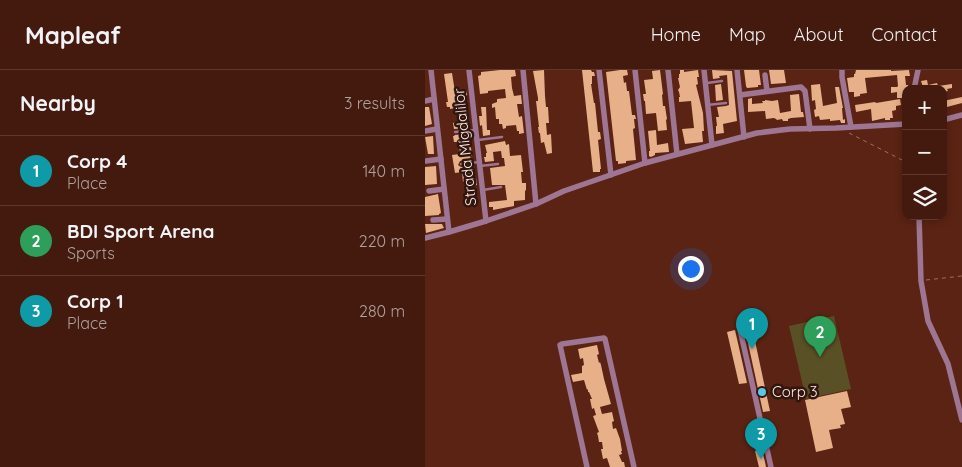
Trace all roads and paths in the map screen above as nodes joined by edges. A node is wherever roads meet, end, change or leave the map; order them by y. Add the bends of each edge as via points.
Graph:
1 (428, 70) edge
2 (469, 70) edge
3 (474, 70) edge
4 (523, 70) edge
5 (599, 70) edge
6 (635, 70) edge
7 (668, 70) edge
8 (704, 70) edge
9 (737, 70) edge
10 (842, 70) edge
11 (918, 70) edge
12 (765, 75) dead end
13 (722, 81) dead end
14 (705, 84) junction
15 (915, 85) edge
16 (767, 92) junction
17 (740, 95) junction
18 (425, 100) edge
19 (434, 100) junction
20 (726, 103) dead end
21 (707, 105) junction
22 (962, 115) edge
23 (947, 119) edge
24 (902, 124) edge
25 (851, 127) junction
26 (836, 128) junction
27 (437, 129) junction
28 (810, 129) junction
29 (476, 130) junction
30 (425, 131) edge
31 (455, 132) dead end
32 (502, 137) dead end
33 (744, 137) junction
34 (477, 140) junction
35 (712, 145) junction
36 (677, 154) junction
37 (441, 159) junction
38 (902, 160) edge
39 (426, 161) edge
40 (645, 163) junction
41 (461, 164) dead end
42 (480, 164) junction
43 (497, 164) dead end
44 (611, 175) junction
45 (501, 187) dead end
46 (444, 189) junction
47 (483, 190) junction
48 (429, 191) dead end
49 (536, 204) junction
50 (447, 218) junction
51 (433, 220) dead end
52 (919, 220) edge
53 (487, 221) junction
54 (449, 232) junction
55 (425, 238) edge
56 (962, 276) edge
57 (921, 281) junction
58 (739, 325) dead end
59 (962, 420) edge
60 (587, 467) edge
61 (634, 467) edge
62 (771, 467) edge

1 - 19 street
2 - 3 lane
2 - 29 street, Strada Migdalilor
4 - 49 street
5 - 44 street
6 - 40 street
7 - 36 street
8 - 14 street
9 - 17 street
10 - 25 street
11 - 15 street
12 - 16 street
13 - 14 lane
14 - 21 street
16 - 17 street
16 - 28 street via 805,89
17 - 33 street
18 - 19 street
19 - 27 street
20 - 21 lane
21 - 35 street
22 - 23 street
24 - 25 street
25 - 26 street
26 - 28 street
26 - 38 path
27 - 30 street
27 - 37 street
28 - 33 street via 771,131
29 - 31 lane
29 - 34 street, Strada Migdalilor
32 - 34 lane
33 - 35 street
34 - 42 street, Strada Migdalilor
35 - 36 street
36 - 40 street
37 - 39 street
37 - 46 street
40 - 44 street
41 - 42 lane
42 - 43 lane
42 - 47 street, Strada Migdalilor
44 - 49 street
45 - 47 lane
46 - 48 street
46 - 50 street
47 - 53 street, Strada Migdalilor
49 - 53 street
50 - 51 street
50 - 54 street
52 - 57 street
53 - 54 street
54 - 55 street
56 - 57 path
57 - 59 street via 928,321 951,374
58 - 62 street
60 - 61 street via 560,345 604,338

